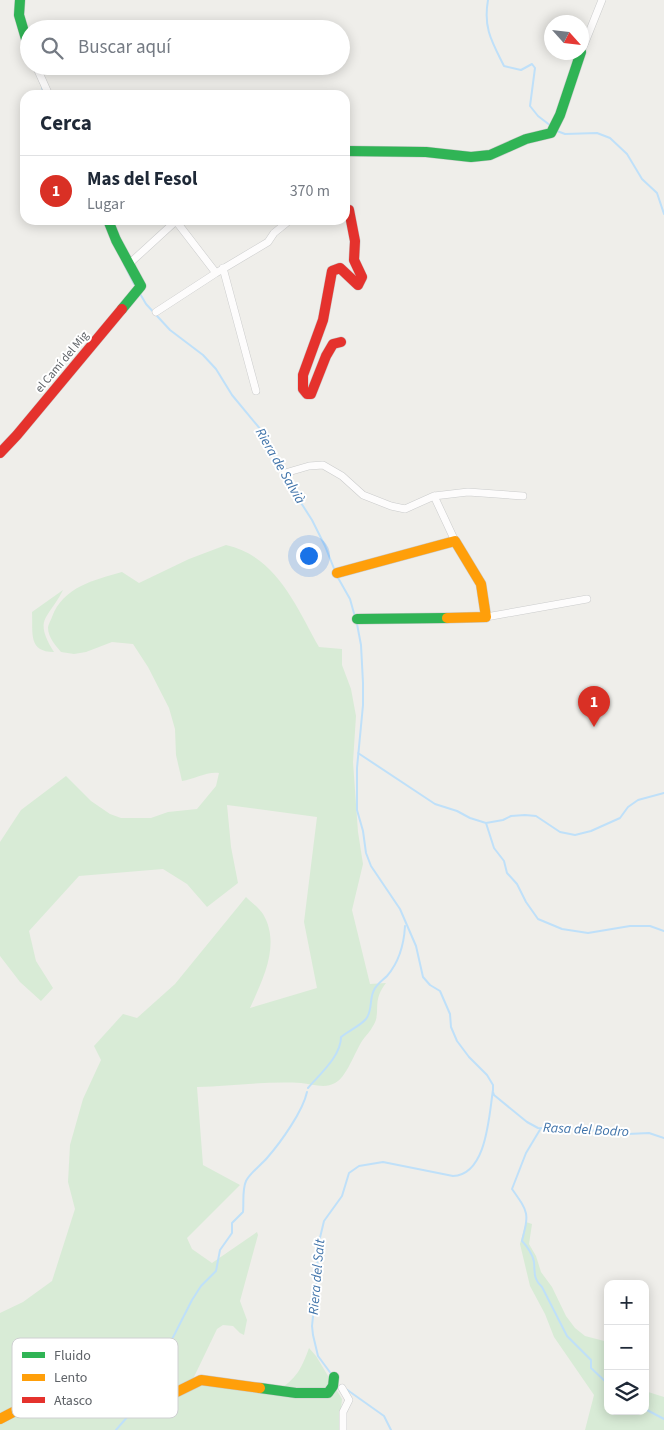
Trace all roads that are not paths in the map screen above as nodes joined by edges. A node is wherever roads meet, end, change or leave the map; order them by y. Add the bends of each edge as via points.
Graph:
1 (20, 0) edge
2 (602, 0) edge
3 (20, 20) edge
4 (589, 32) edge
5 (578, 60) edge
6 (40, 75) edge
7 (47, 90) edge
8 (350, 152) edge
9 (350, 215) edge
10 (110, 225) edge
11 (172, 225) edge
12 (181, 225) edge
13 (283, 225) edge
14 (130, 263) junction
15 (224, 268) junction
16 (216, 273) junction
17 (156, 312) dead end
18 (340, 342) dead end
19 (256, 391) dead end
20 (0, 453) edge
21 (285, 473) dead end
22 (434, 496) junction
23 (523, 496) dead end
24 (455, 540) junction
25 (337, 573) dead end
26 (587, 600) dead end
27 (486, 618) junction
28 (357, 619) dead end
29 (334, 1377) dead end
30 (342, 1388) dead end
31 (178, 1391) edge
32 (12, 1413) edge
33 (0, 1419) edge
34 (342, 1430) edge

1 - 3 street
2 - 4 street
5 - 8 street via 560,118 551,132 490,155 471,157 426,152
6 - 7 street
9 - 18 street via 355,241 354,260 362,277 358,284 340,268 332,271 323,320 303,375 303,389 307,394 311,394 333,344
10 - 14 street
11 - 14 street
12 - 16 street
13 - 15 street via 268,242
14 - 20 street, el Camí del Mig via 141,286
15 - 16 street
15 - 19 street
16 - 17 street
21 - 22 street via 323,465 342,476 363,495 405,509
22 - 23 street via 468,492
22 - 24 street
24 - 25 street
24 - 27 street via 481,584
26 - 27 street
27 - 28 street
29 - 31 street via 328,1393 296,1393 201,1380
30 - 34 street via 349,1400 343,1412
32 - 33 street

